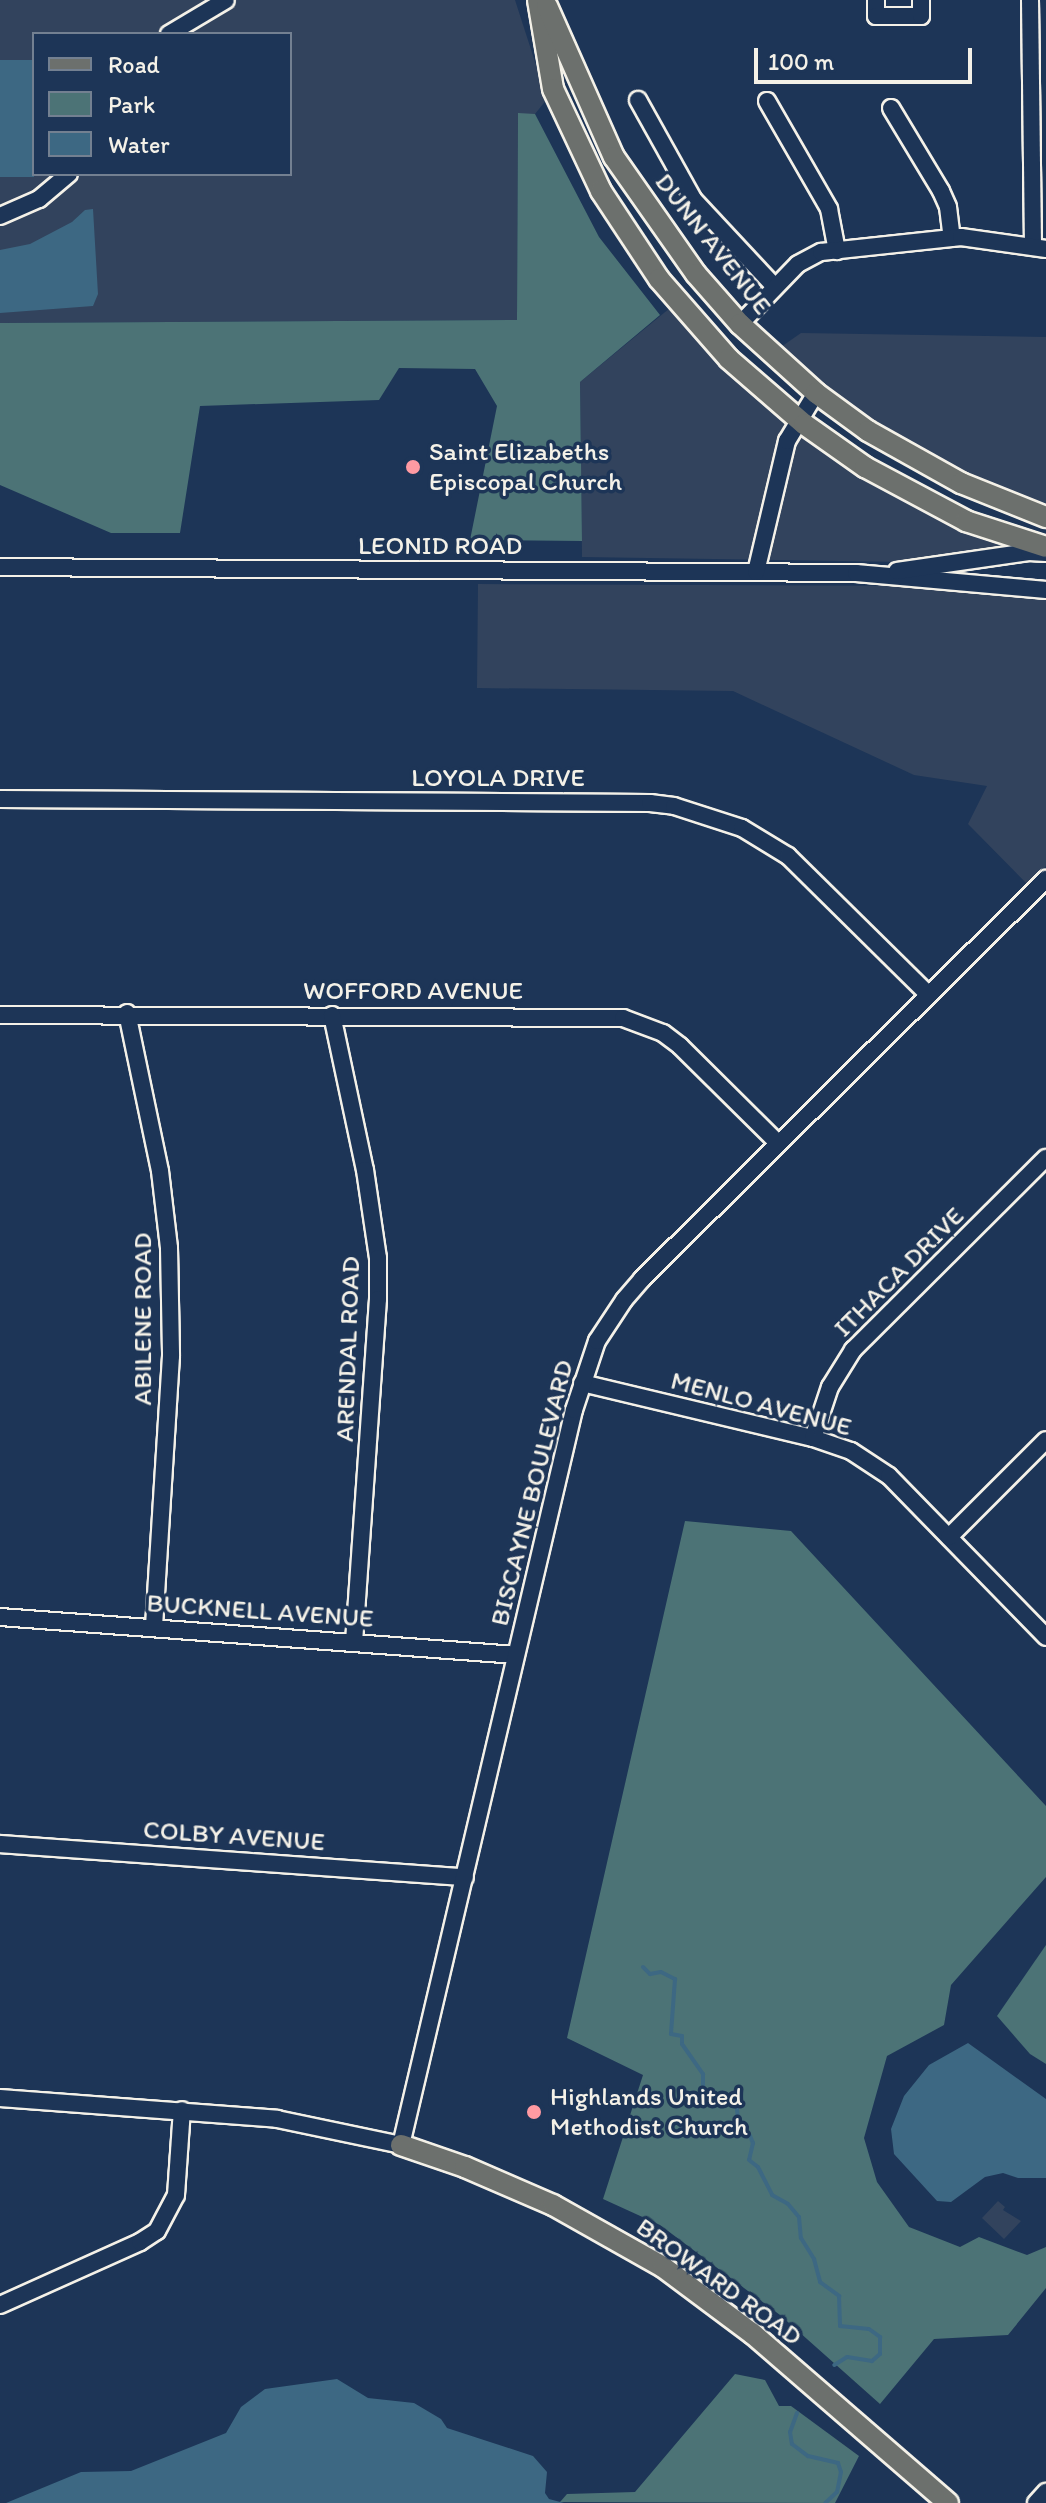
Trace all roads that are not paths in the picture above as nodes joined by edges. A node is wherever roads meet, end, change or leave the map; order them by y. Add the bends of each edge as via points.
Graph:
1 (226, 0) edge
2 (541, 0) edge
3 (876, 0) edge
4 (921, 0) edge
5 (1030, 0) edge
6 (172, 32) edge
7 (638, 100) dead end
8 (767, 101) dead end
9 (891, 108) dead end
10 (67, 176) edge
11 (0, 216) edge
12 (952, 238) junction
13 (671, 240) junction
14 (1040, 248) edge
15 (837, 251) junction
16 (645, 259) junction
17 (775, 287) junction
18 (740, 324) junction
19 (816, 393) junction
20 (799, 420) junction
21 (1046, 517) edge
22 (1046, 547) edge
23 (1046, 553) edge
24 (0, 567) edge
25 (756, 572) junction
26 (879, 574) junction
27 (1046, 590) edge
28 (0, 799) edge
29 (1046, 879) edge
30 (928, 994) junction
31 (127, 1013) junction
32 (0, 1015) edge
33 (332, 1015) junction
34 (778, 1143) junction
35 (1046, 1158) edge
36 (582, 1383) junction
37 (813, 1438) junction
38 (1046, 1440) edge
39 (949, 1537) junction
40 (0, 1617) edge
41 (154, 1627) junction
42 (1046, 1637) edge
43 (354, 1642) junction
44 (516, 1655) junction
45 (0, 1844) edge
46 (465, 1877) junction
47 (0, 2098) edge
48 (182, 2110) junction
49 (401, 2145) junction
50 (0, 2305) edge
51 (1046, 2492) edge
52 (948, 2503) edge
53 (1036, 2503) edge

1 - 6 street
2 - 13 main road, DUNN AVENUE via 614,157
2 - 16 main road, DUNN AVENUE via 553,89 601,191
3 - 4 street via 876,16 921,16
5 - 14 street
7 - 17 street via 693,199
8 - 15 street via 829,209
9 - 12 street via 941,191
10 - 11 street via 39,199
12 - 14 street
12 - 15 street
13 - 16 main road
13 - 18 main road, DUNN AVENUE
15 - 17 street via 806,258
16 - 20 main road, DUNN AVENUE via 729,359
17 - 18 street
18 - 19 main road, DUNN AVENUE
19 - 20 street
19 - 21 main road, DUNN AVENUE via 911,457
20 - 22 main road, DUNN AVENUE via 865,467 932,505
20 - 25 street via 787,441
23 - 26 street, LEONID ROAD
24 - 25 street, LEONID ROAD
25 - 26 street, LEONID ROAD
26 - 27 street, LEONID ROAD
28 - 30 street, LOYOLA DRIVE via 650,803 685,809 742,828 788,856
29 - 30 street, BISCAYNE BOULEVARD
30 - 34 street, BISCAYNE BOULEVARD
31 - 32 street, WOFFORD AVENUE
31 - 33 street, WOFFORD AVENUE
31 - 41 street, ABILENE ROAD via 160,1171 171,1275
33 - 34 street, WOFFORD AVENUE via 604,1016 633,1021 680,1046
33 - 43 street, ARENDAL ROAD via 378,1258
34 - 36 street, BISCAYNE BOULEVARD via 624,1300 597,1341
35 - 37 street, ITHACA DRIVE via 853,1350 830,1387
36 - 37 street, MENLO AVENUE
36 - 44 street, BISCAYNE BOULEVARD
37 - 39 street, MENLO AVENUE via 869,1461
38 - 39 street
39 - 42 street, MENLO AVENUE
40 - 41 street, BUCKNELL AVENUE
41 - 43 street, BUCKNELL AVENUE
43 - 44 street, BUCKNELL AVENUE
44 - 46 street, BISCAYNE BOULEVARD
45 - 46 street, COLBY AVENUE
46 - 49 street, BISCAYNE BOULEVARD
47 - 48 street, BROWARD ROAD
48 - 49 street, BROWARD ROAD via 277,2119
48 - 50 street via 176,2195 157,2231
49 - 52 main road, BROWARD ROAD via 520,2189 663,2267 753,2334
51 - 53 street

